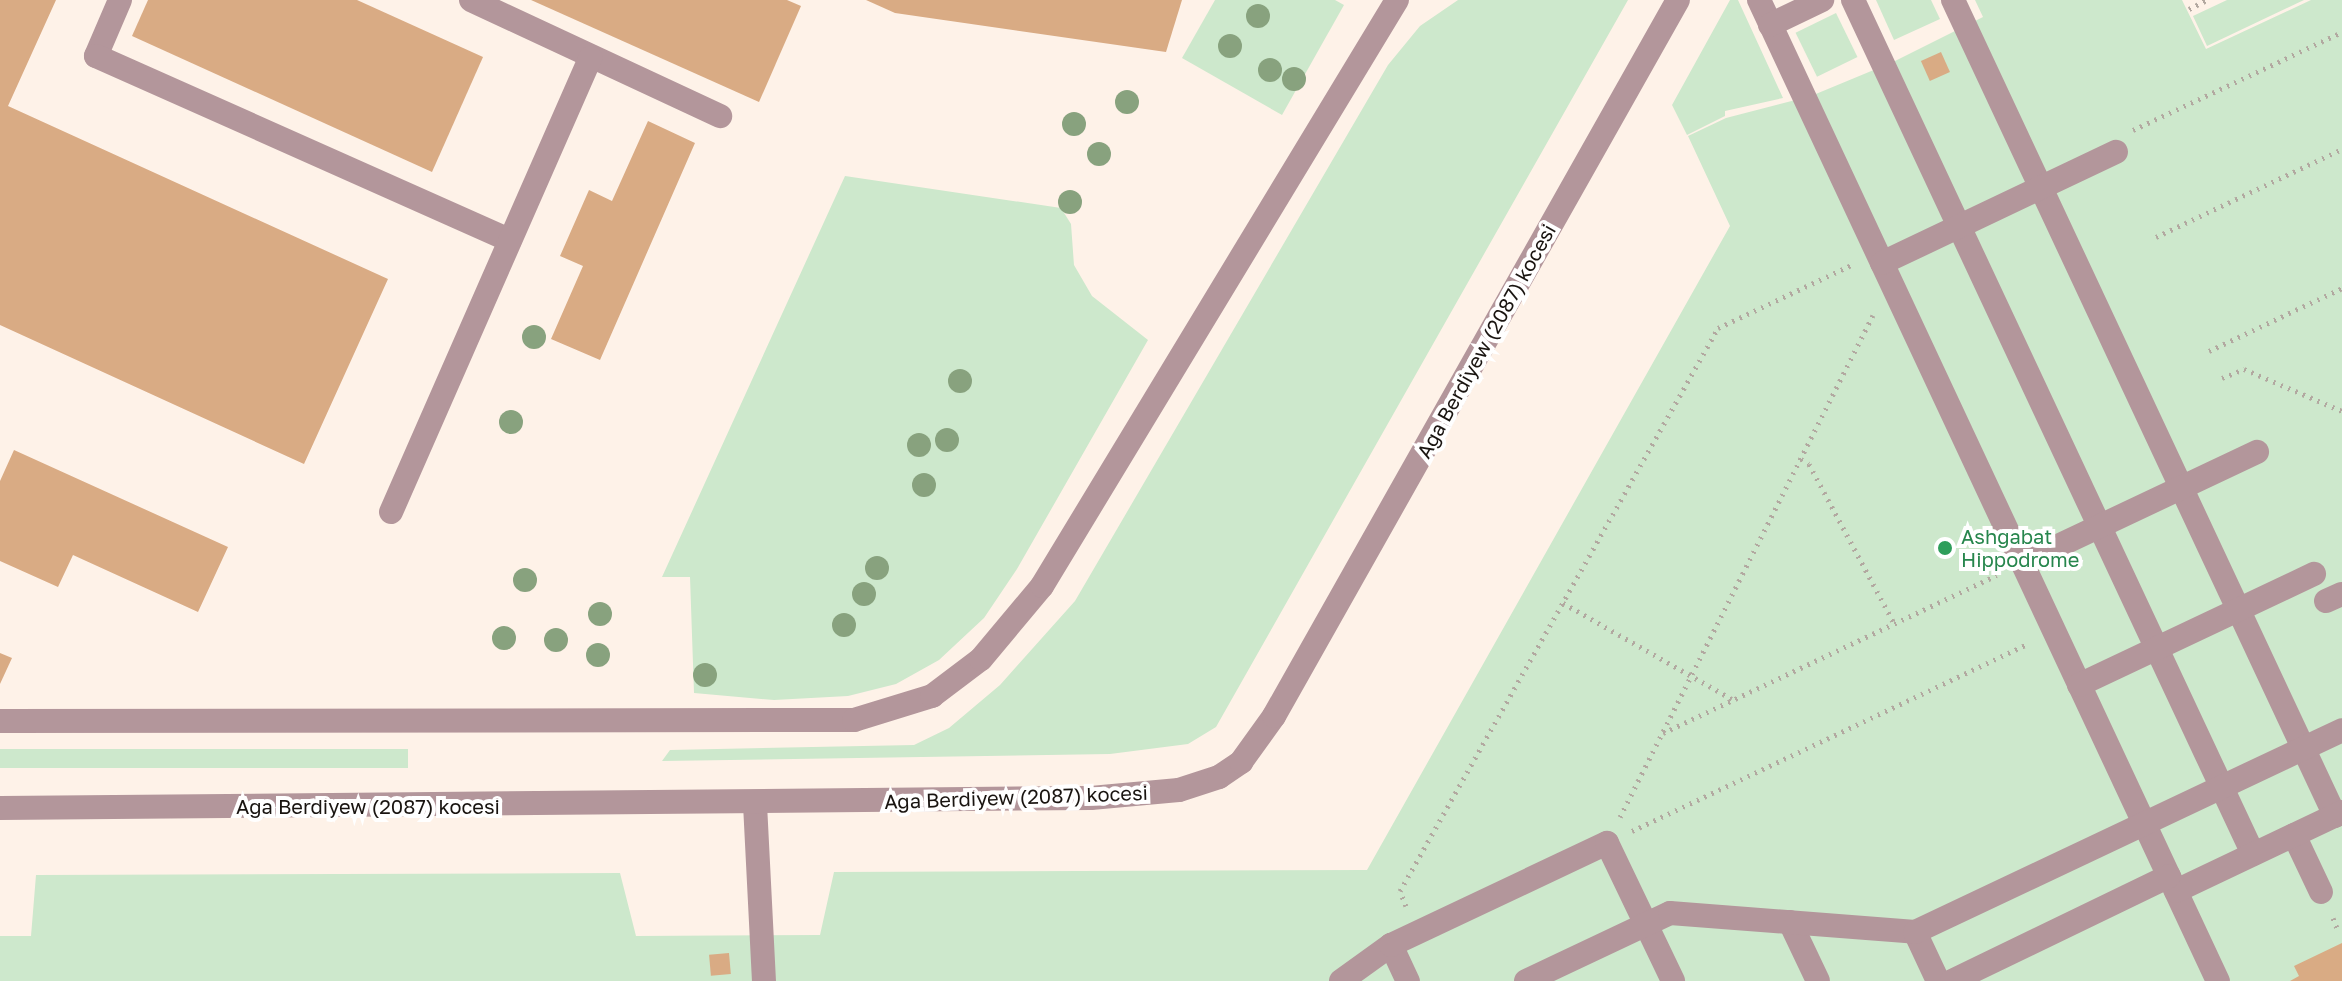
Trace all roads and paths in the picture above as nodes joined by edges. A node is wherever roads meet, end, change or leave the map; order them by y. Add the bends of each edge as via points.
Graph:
1 (120, 0) edge
2 (471, 0) edge
3 (1678, 0) edge
4 (1759, 0) edge
5 (1822, 0) edge
6 (1853, 0) edge
7 (1953, 0) edge
8 (2207, 0) edge
9 (1389, 2) edge
10 (2189, 9) dead end
11 (1770, 25) junction
12 (2342, 32) edge
13 (590, 58) junction
14 (720, 116) dead end
15 (2122, 143) joint
16 (2342, 149) edge
17 (2041, 188) junction
18 (1959, 227) junction
19 (2156, 237) dead end
20 (510, 240) junction
21 (1879, 258) junction
22 (2342, 288) edge
23 (1897, 294) junction
24 (2209, 351) dead end
25 (2222, 378) dead end
26 (2342, 411) edge
27 (2257, 452) dead end
28 (1801, 459) junction
29 (2181, 488) junction
30 (391, 512) dead end
31 (2099, 526) junction
32 (2022, 563) junction
33 (2314, 574) dead end
34 (1563, 603) junction
35 (2238, 610) junction
36 (1894, 623) junction
37 (2054, 632) junction
38 (2156, 648) junction
39 (1691, 676) junction
40 (2079, 685) junction
41 (1733, 700) junction
42 (0, 721) edge
43 (2342, 730) edge
44 (1662, 734) junction
45 (2303, 748) junction
46 (2221, 787) junction
47 (755, 804) junction
48 (0, 808) edge
49 (2338, 814) edge
50 (2144, 823) junction
51 (2294, 835) junction
52 (1607, 843) junction
53 (2253, 854) junction
54 (2172, 884) junction
55 (2321, 892) dead end
56 (1790, 922) junction
57 (1646, 924) junction
58 (1915, 932) junction
59 (1417, 933) junction
60 (1391, 945) junction
61 (764, 981) edge
62 (1341, 981) edge
63 (1408, 981) edge
64 (1526, 981) edge
65 (1673, 981) edge
66 (1818, 981) edge
67 (1938, 981) edge
68 (1952, 981) edge
69 (2218, 981) edge

1 - 20 street via 96,56
2 - 13 street
3 - 47 street, Aga Berdiyew (2087) kocesi via 1274,716 1241,762 1202,785 1128,797
4 - 11 street
5 - 11 street
6 - 18 street
7 - 17 street
8 - 10 path
9 - 42 street via 1042,586 981,659 932,696 854,720
11 - 21 street
12 - 15 path
13 - 14 street
13 - 20 street
15 - 17 street
16 - 19 path
17 - 18 street
17 - 29 street
18 - 21 street
18 - 31 street
20 - 30 street
21 - 23 street
21 - 34 path via 1718,328
22 - 24 path
23 - 28 path via 1879,303
23 - 32 street
25 - 26 path via 2244,369
27 - 29 street
28 - 36 path via 1809,464
28 - 39 path
29 - 31 street
29 - 35 street
31 - 32 street
31 - 38 street
32 - 36 path
32 - 37 street
33 - 35 street
34 - 39 path
34 - 59 path via 1400,891
35 - 38 street
35 - 45 street
36 - 41 path
37 - 40 street
37 - 52 path
38 - 40 street
38 - 46 street
39 - 41 path
39 - 44 path
40 - 50 street
41 - 44 path
43 - 45 street
44 - 52 path
45 - 46 street
45 - 49 street
46 - 50 street
46 - 53 street
47 - 48 street, Aga Berdiyew (2087) kocesi
47 - 61 street
49 - 51 street
50 - 54 street
50 - 58 street
51 - 53 street
51 - 55 street
52 - 57 street
52 - 59 street
53 - 54 street
54 - 68 street
54 - 69 street
56 - 57 street via 1670,913
56 - 58 street
56 - 66 street
57 - 64 street
57 - 65 street
58 - 67 street
59 - 60 street
60 - 62 street
60 - 63 street

